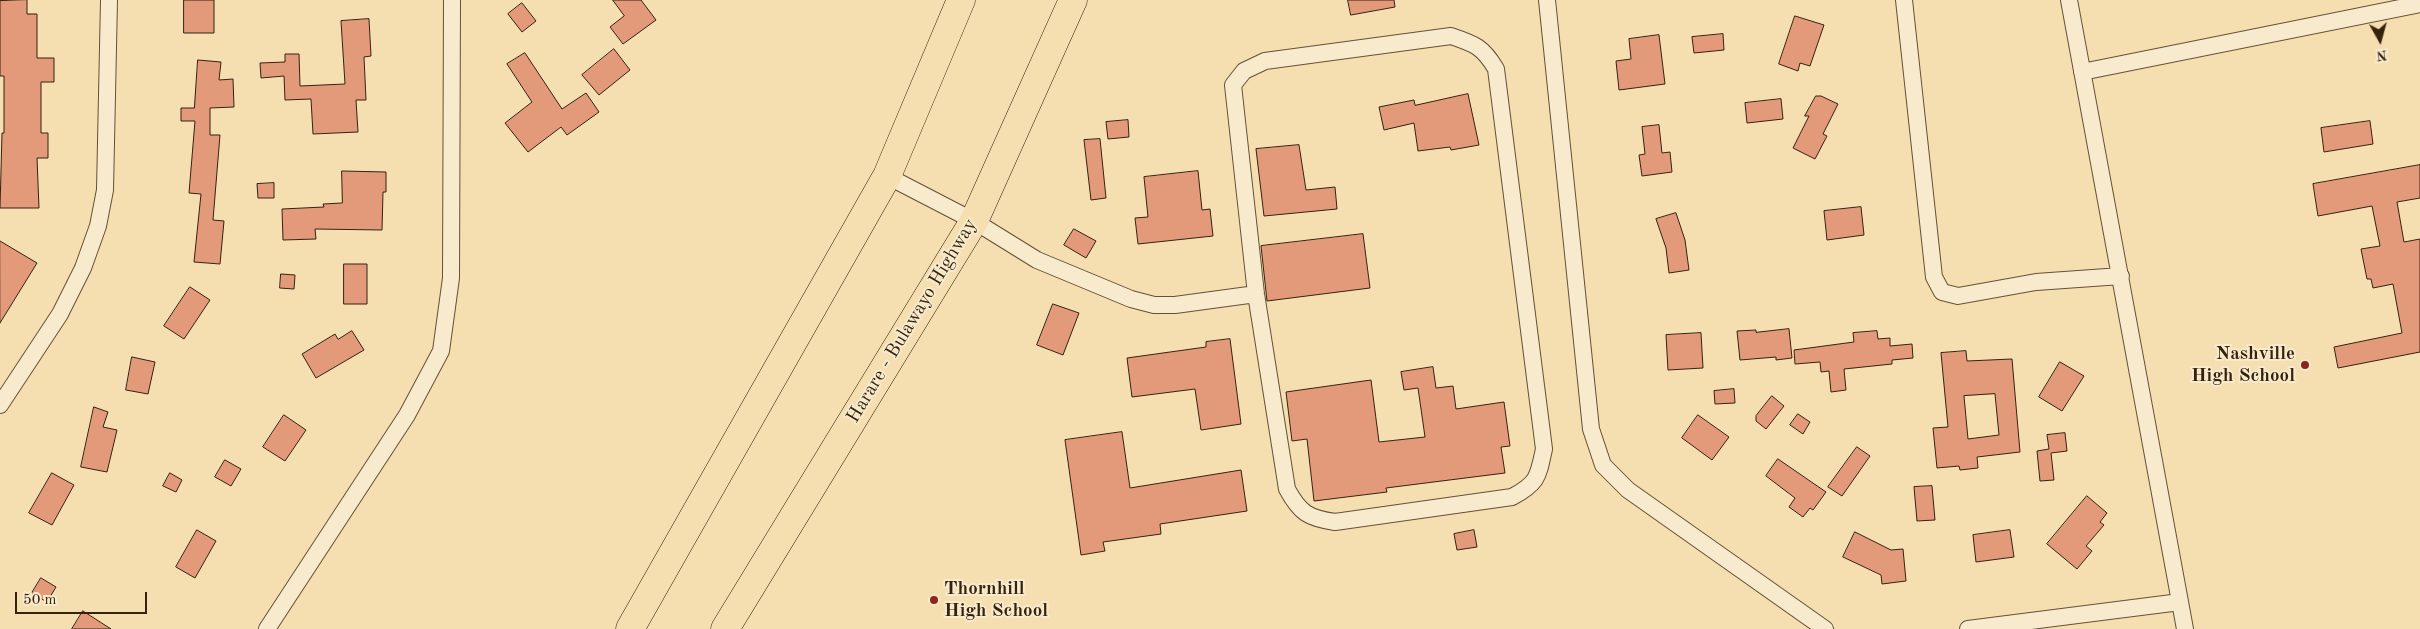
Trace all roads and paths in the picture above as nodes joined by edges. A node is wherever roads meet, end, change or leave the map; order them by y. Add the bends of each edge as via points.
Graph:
1 (109, 0) edge
2 (452, 0) edge
3 (961, 0) edge
4 (1074, 0) edge
5 (1547, 0) edge
6 (1904, 0) edge
7 (2069, 0) edge
8 (2420, 4) edge
9 (2082, 72) junction
10 (887, 176) junction
11 (974, 221) junction
12 (2121, 276) junction
13 (1256, 294) junction
14 (0, 405) edge
15 (2180, 602) junction
16 (267, 629) edge
17 (630, 629) edge
18 (725, 629) edge
19 (1825, 629) edge
20 (1968, 629) edge
21 (2185, 629) edge

1 - 14 street via 105,190 98,226 83,268 60,314
2 - 16 street via 451,278 441,351 407,415
3 - 10 highway
4 - 11 highway, Harare - Bulawayo Highway
5 - 19 street via 1590,429 1602,465 1628,490
6 - 12 street via 1934,277 1942,292 1958,296 2036,282
7 - 9 street
8 - 9 street
9 - 12 street
10 - 11 street
10 - 17 highway
11 - 13 street via 1037,260 1154,305
11 - 18 highway, Harare - Bulawayo Highway
12 - 15 street
13 - 13 street via 1287,489 1297,507 1314,519 1335,522 1512,497 1531,487 1539,472 1544,449 1496,69 1486,52 1473,43 1451,36 1265,61 1244,71 1233,85
15 - 20 street
15 - 21 street

